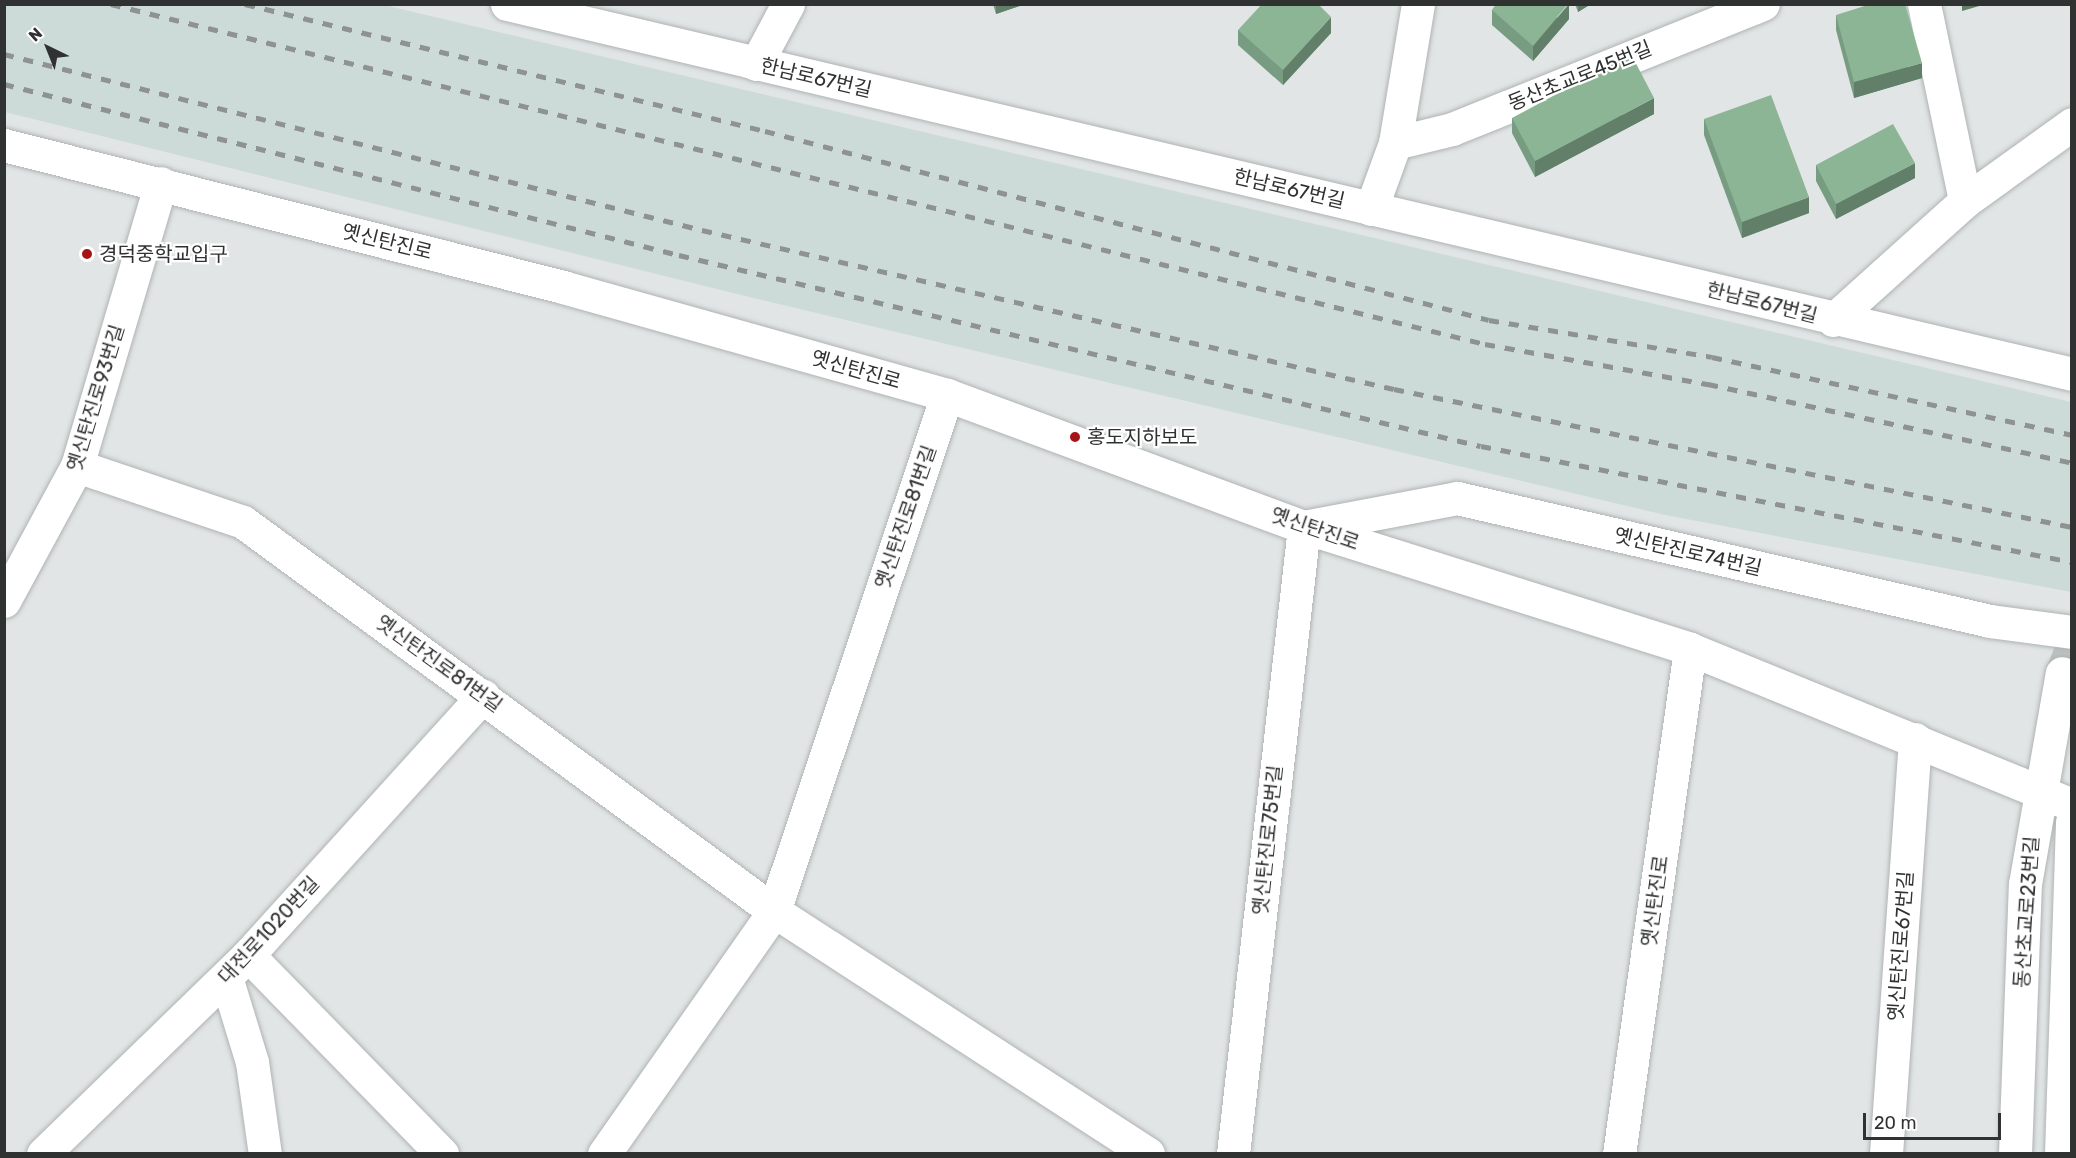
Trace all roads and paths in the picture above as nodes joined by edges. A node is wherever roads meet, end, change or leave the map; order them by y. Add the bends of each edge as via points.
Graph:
1 (507, 4) edge
2 (788, 4) edge
3 (1418, 4) edge
4 (1763, 4) edge
5 (1924, 4) edge
6 (756, 64) junction
7 (2072, 124) edge
8 (1395, 143) junction
9 (4, 145) edge
10 (161, 183) junction
11 (1965, 201) junction
12 (1371, 209) junction
13 (1833, 320) junction
14 (2072, 374) edge
15 (947, 395) junction
16 (77, 466) junction
17 (1304, 527) junction
18 (4, 601) edge
19 (2072, 632) edge
20 (1690, 649) junction
21 (2062, 673) tunnel mouth
22 (483, 696) junction
23 (1915, 739) junction
24 (2039, 792) junction
25 (2072, 806) edge
26 (2072, 822) edge
27 (774, 911) junction
28 (237, 966) junction
29 (43, 1154) edge
30 (265, 1154) edge
31 (442, 1154) edge
32 (604, 1154) edge
33 (1148, 1154) edge
34 (1233, 1154) edge
35 (1619, 1154) edge
36 (1886, 1154) edge
37 (2015, 1154) edge
38 (2061, 1154) edge

1 - 6 street, 한남로67번길
2 - 6 street
3 - 8 street
4 - 8 street, 동산초교로45번길 via 1452,129
5 - 11 street
6 - 12 street, 한남로67번길
7 - 11 street
8 - 12 street
9 - 10 street, 옛신탄진로
10 - 15 street, 옛신탄진로 via 563,287
10 - 16 street, 옛신탄진로93번길
11 - 13 street
12 - 13 street, 한남로67번길
13 - 14 street, 한남로67번길
15 - 17 street, 옛신탄진로
15 - 27 street, 옛신탄진로81번길
16 - 18 street, 옛신탄진로93번길
16 - 22 street, 옛신탄진로81번길 via 243,522
17 - 19 street, 옛신탄진로74번길 via 1457,498 1990,621
17 - 20 street, 옛신탄진로
17 - 34 street, 옛신탄진로75번길
20 - 23 street, 옛신탄진로
20 - 35 street, 옛신탄진로
21 - 24 street, 동산초교로23번길
22 - 27 street, 옛신탄진로81번길
22 - 28 street, 대전로1020번길
23 - 24 street, 옛신탄진로
23 - 36 street, 옛신탄진로67번길
24 - 25 street, 옛신탄진로
24 - 37 street, 동산초교로23번길 via 2025,884
26 - 38 street, 동산초교로23번길
27 - 32 street, 옛신탄진로81번길
27 - 33 street
28 - 29 street, 대전로1020번길
28 - 30 street
28 - 31 street

